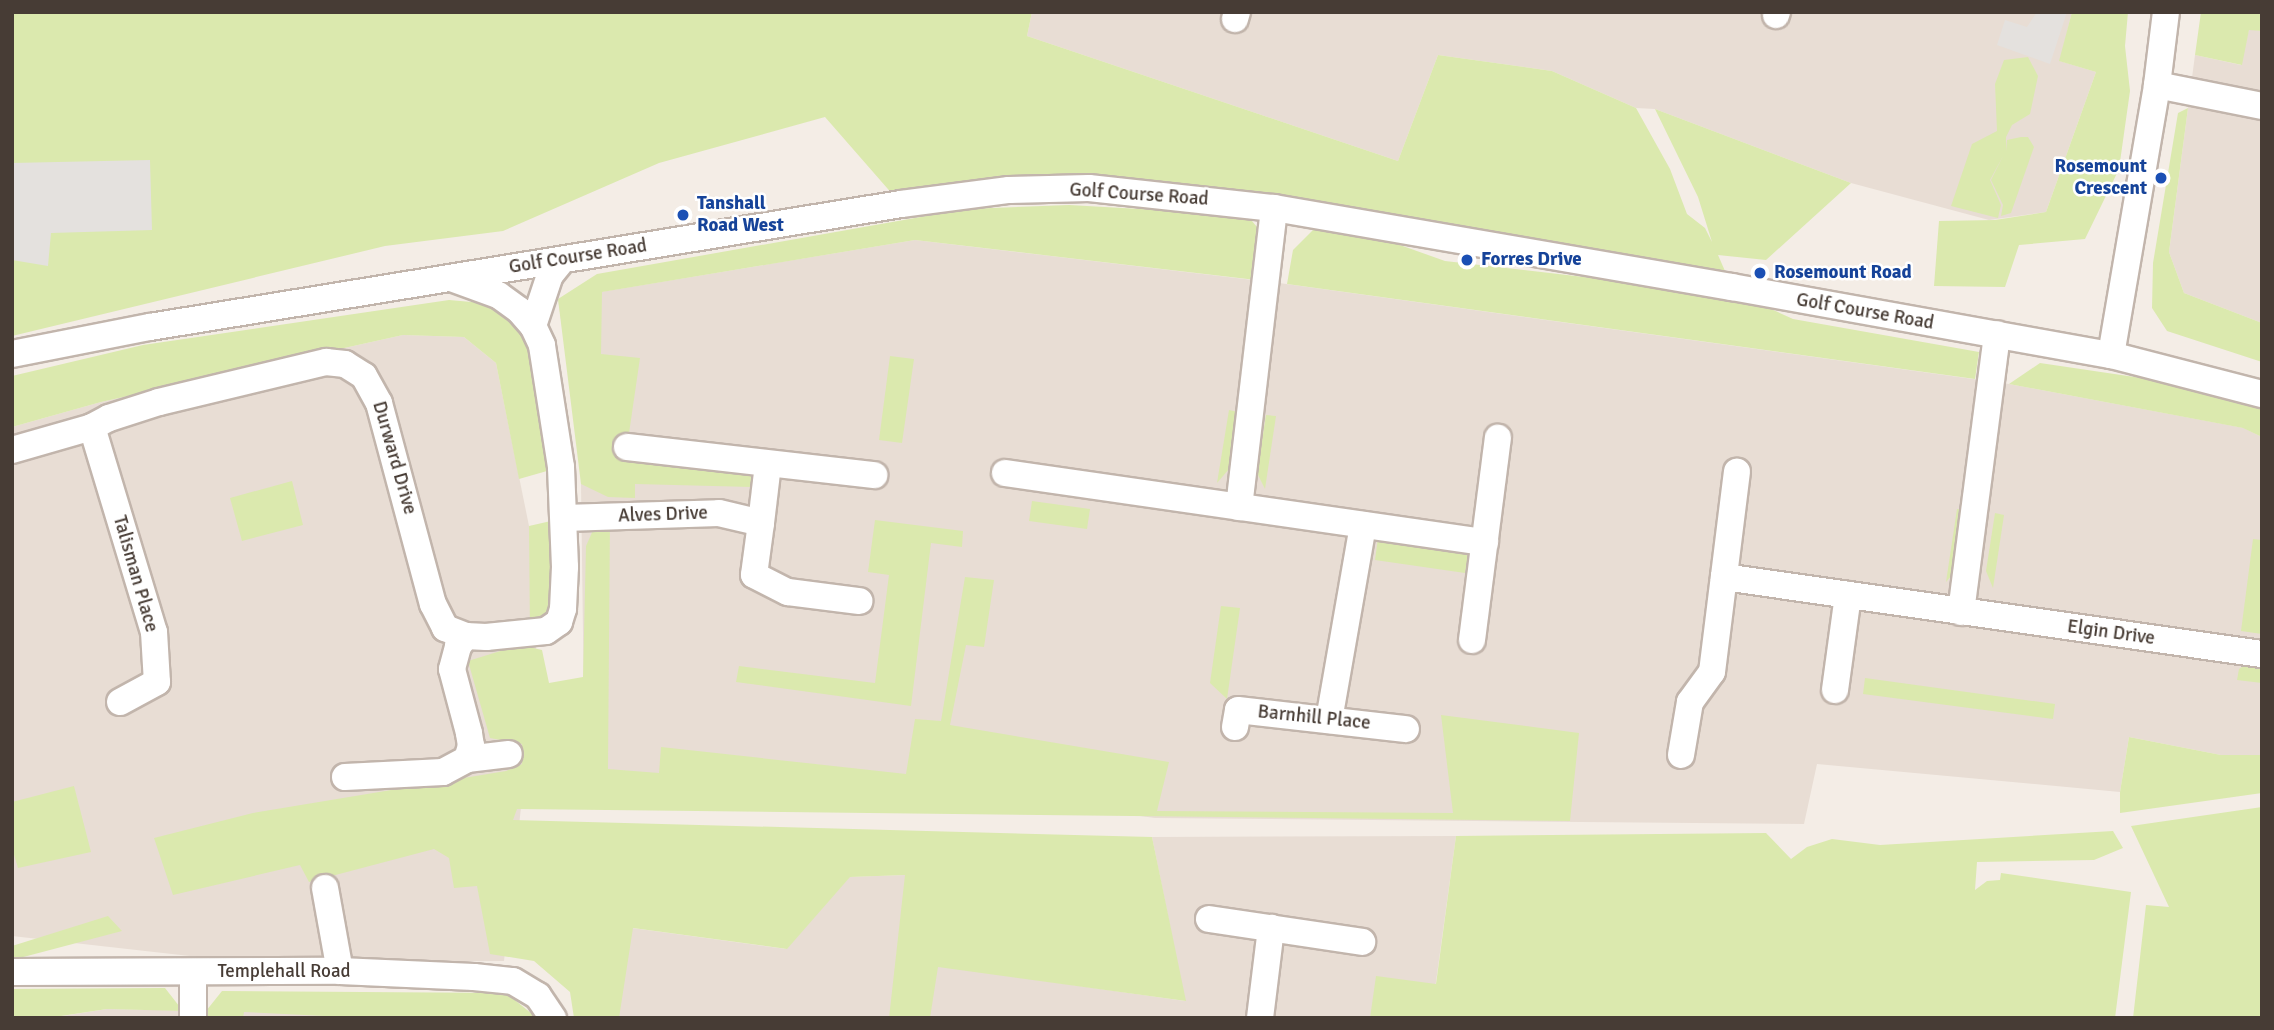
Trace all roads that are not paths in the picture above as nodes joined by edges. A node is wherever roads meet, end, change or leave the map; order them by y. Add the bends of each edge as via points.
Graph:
1 (2166, 12) edge
2 (2157, 85) junction
3 (2262, 106) edge
4 (1274, 208) junction
5 (562, 260) junction
6 (449, 277) junction
7 (533, 326) junction
8 (1997, 334) junction
9 (12, 354) edge
10 (2111, 355) junction
11 (2262, 394) edge
12 (93, 427) junction
13 (1498, 438) dead end
14 (627, 447) dead end
15 (12, 450) edge
16 (768, 464) junction
17 (1737, 472) dead end
18 (1004, 474) dead end
19 (874, 475) dead end
20 (1239, 507) junction
21 (564, 518) junction
22 (761, 523) junction
23 (1363, 525) junction
24 (1485, 542) junction
25 (1724, 577) junction
26 (1848, 595) junction
27 (859, 601) dead end
28 (1961, 612) junction
29 (466, 636) junction
30 (1472, 640) dead end
31 (2262, 654) edge
32 (1835, 690) dead end
33 (120, 702) dead end
34 (1329, 720) junction
35 (1235, 727) dead end
36 (1406, 729) dead end
37 (509, 754) dead end
38 (1681, 755) dead end
39 (467, 759) junction
40 (345, 776) dead end
41 (325, 888) dead end
42 (1209, 919) dead end
43 (1271, 928) junction
44 (1362, 942) dead end
45 (340, 971) junction
46 (12, 972) edge
47 (192, 972) junction
48 (550, 1012) edge
49 (193, 1018) edge
50 (1260, 1018) edge

1 - 2 street
2 - 3 street
2 - 10 street
4 - 5 street, Golf Course Road via 1089,188 1009,190
4 - 8 street, Golf Course Road
4 - 20 street
5 - 6 street, Golf Course Road
5 - 7 street via 550,275
6 - 7 street via 498,295
6 - 9 street, Golf Course Road
7 - 21 street via 549,379
8 - 10 street, Golf Course Road
8 - 28 street
10 - 11 street, Golf Course Road
12 - 15 street, Durward Drive
12 - 29 street, Durward Drive via 130,410 255,377 326,362 356,369 373,387 379,403 438,617 445,628
12 - 33 street, Talisman Place via 154,632 157,682
13 - 24 street
14 - 16 street
16 - 19 street
16 - 22 street
17 - 25 street
18 - 20 street
20 - 23 street
21 - 22 street, Alves Drive via 719,513
21 - 29 street via 565,592 558,622 530,635
22 - 27 street via 754,575 788,592
23 - 24 street
23 - 34 street
24 - 30 street
25 - 26 street, Elgin Drive
25 - 38 street via 1712,672 1690,702
26 - 28 street, Elgin Drive
26 - 32 street
28 - 31 street, Elgin Drive
29 - 39 street via 452,669 469,733
34 - 35 street, Barnhill Place via 1238,710
34 - 36 street, Barnhill Place
37 - 39 street
39 - 40 street via 443,772
41 - 45 street
42 - 43 street
43 - 44 street
43 - 50 street
45 - 47 street, Templehall Road
45 - 48 street, Templehall Road via 513,981 538,996
46 - 47 street, Templehall Road
47 - 49 street

